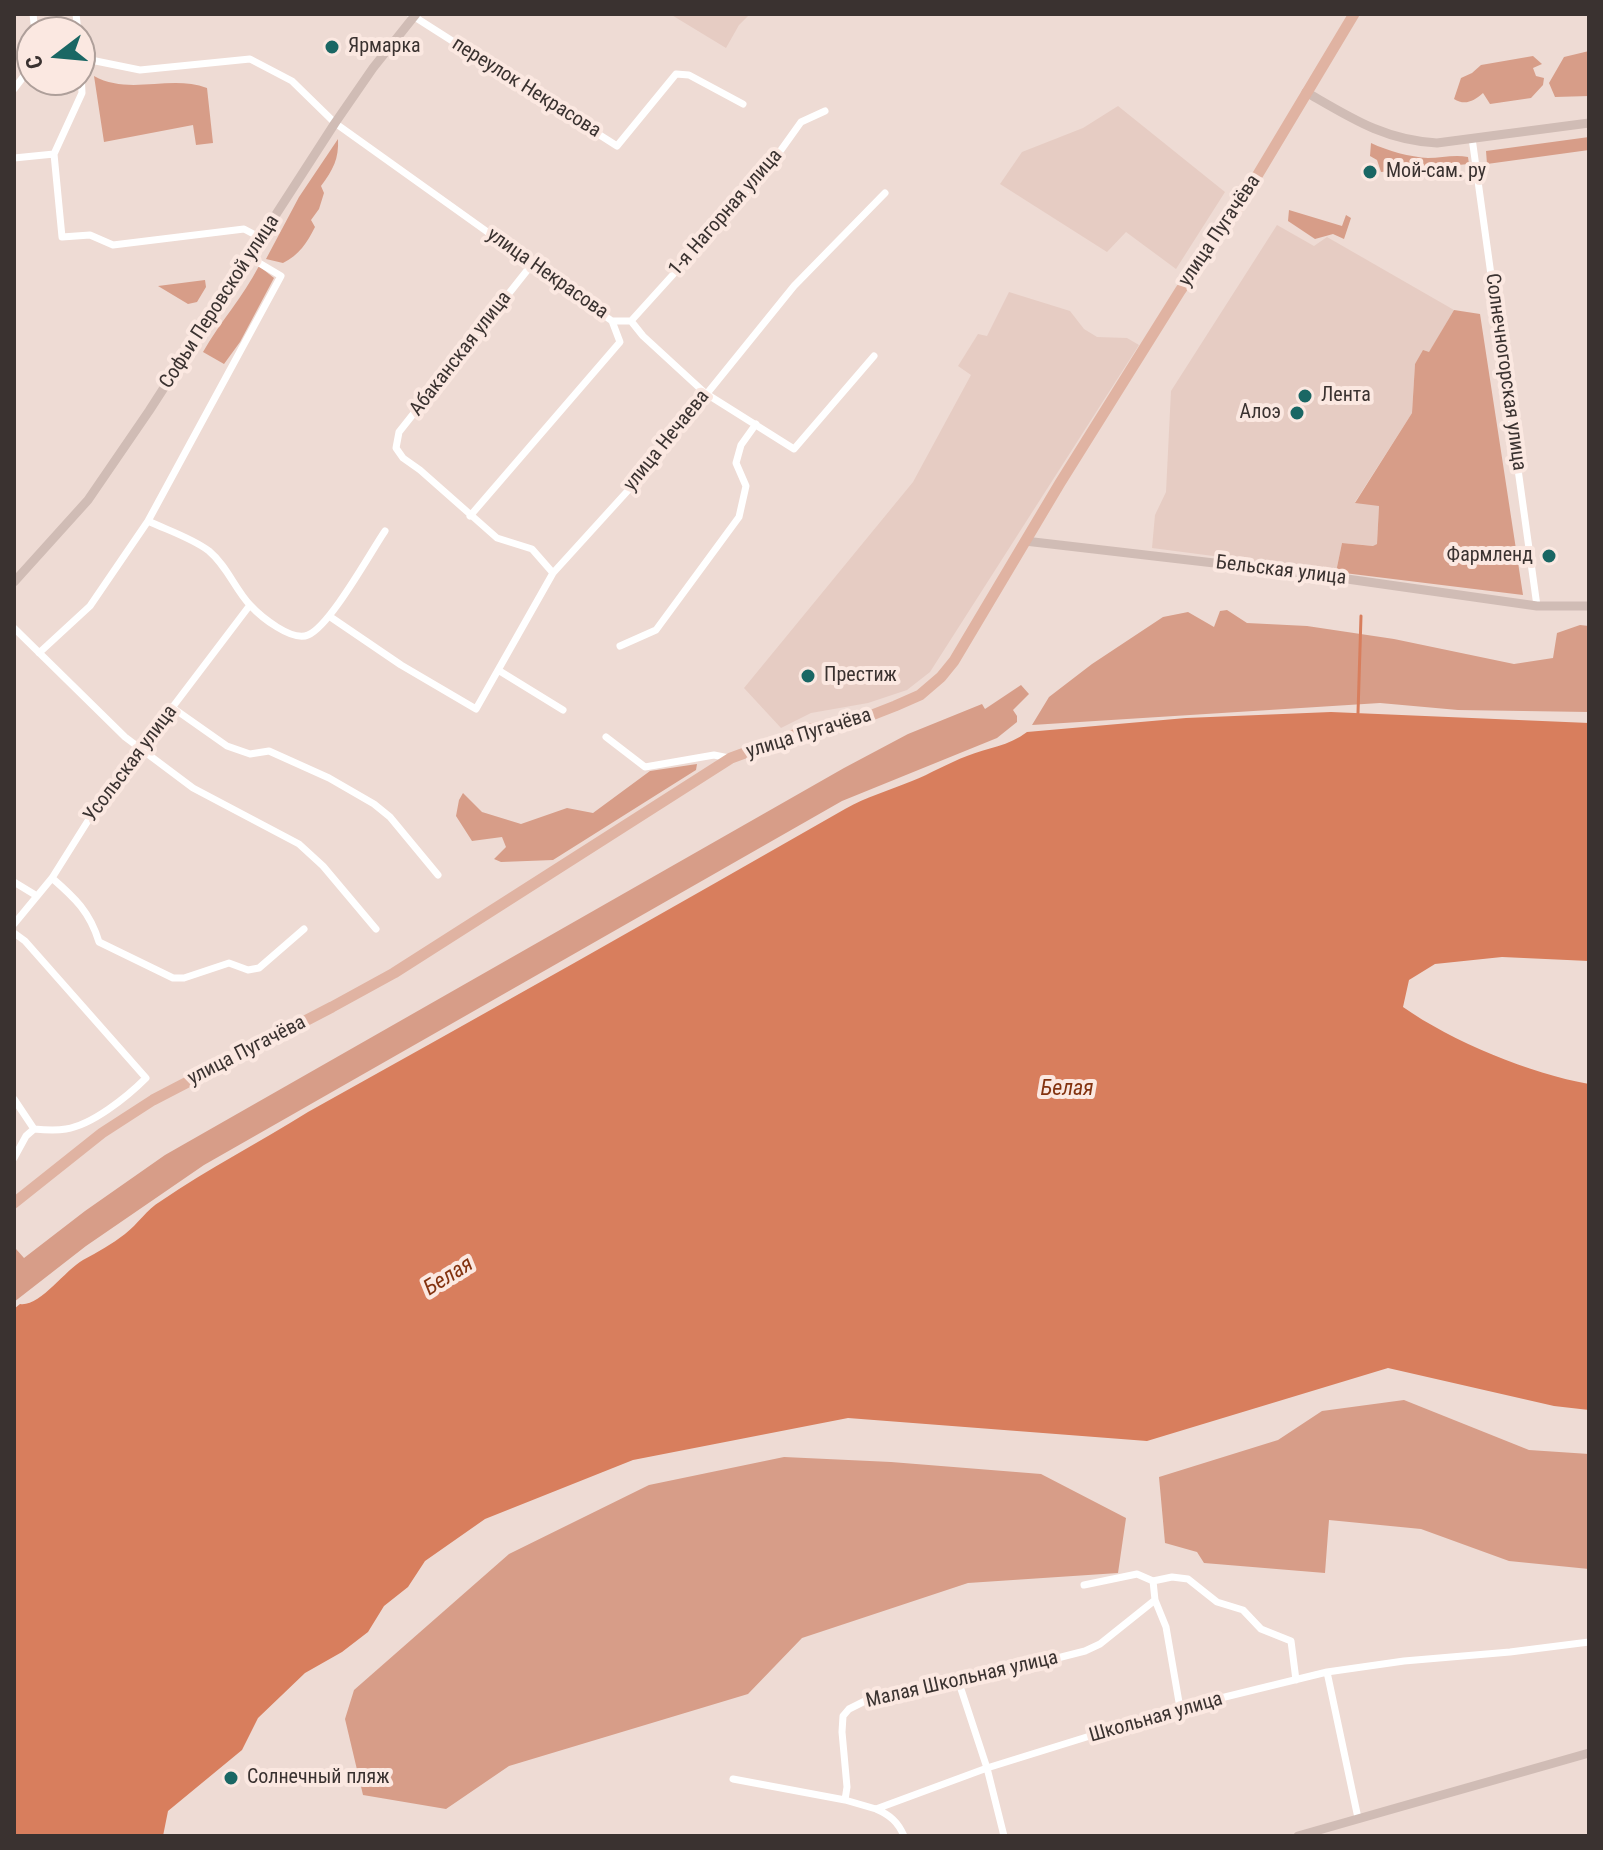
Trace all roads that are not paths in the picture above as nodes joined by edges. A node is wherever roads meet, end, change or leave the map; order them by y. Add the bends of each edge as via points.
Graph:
1 (1354, 14) edge
2 (413, 15) edge
3 (96, 61) edge
4 (1306, 92) junction
5 (81, 96) edge
6 (743, 104) dead end
7 (825, 111) dead end
8 (335, 123) junction
9 (1589, 123) edge
10 (1472, 138) junction
11 (54, 154) junction
12 (14, 158) edge
13 (885, 193) dead end
14 (261, 238) junction
15 (249, 257) junction
16 (533, 263) junction
17 (612, 321) junction
18 (631, 321) junction
19 (874, 356) dead end
20 (705, 393) junction
21 (756, 424) junction
22 (470, 516) junction
23 (148, 521) junction
24 (385, 531) dead end
25 (1025, 541) junction
26 (553, 573) junction
27 (14, 582) edge
28 (250, 605) junction
29 (1537, 606) junction
30 (1589, 606) edge
31 (329, 616) junction
32 (14, 628) edge
33 (620, 646) dead end
34 (39, 653) junction
35 (498, 670) junction
36 (173, 708) junction
37 (563, 710) dead end
38 (606, 737) dead end
39 (142, 750) junction
40 (731, 758) junction
41 (438, 875) dead end
42 (52, 878) junction
43 (14, 882) edge
44 (37, 896) junction
45 (14, 924) edge
46 (304, 929) dead end
47 (376, 929) dead end
48 (14, 933) edge
49 (14, 1099) edge
50 (34, 1129) junction
51 (14, 1158) edge
52 (14, 1203) edge
53 (1153, 1581) junction
54 (1084, 1585) dead end
55 (1155, 1600) junction
56 (1589, 1642) edge
57 (1327, 1672) junction
58 (1296, 1680) junction
59 (959, 1683) junction
60 (1180, 1708) junction
61 (1589, 1753) edge
62 (987, 1768) junction
63 (733, 1779) dead end
64 (845, 1800) junction
65 (876, 1809) junction
66 (1358, 1818) junction
67 (904, 1836) edge
68 (1004, 1836) edge
69 (1298, 1836) edge

1 - 4 main road, улица Пугачёва
2 - 6 street, переулок Некрасова via 617,146 676,74 685,73
2 - 8 street, Софьи Перовской улица
3 - 8 street, улица Некрасова via 140,70 250,59 292,81
4 - 10 street via 1393,137 1437,143
4 - 25 main road, улица Пугачёва
5 - 11 street
7 - 18 street, 1-я Нагорная улица via 801,122
8 - 14 street, Софьи Перовской улица
8 - 16 street, улица Некрасова
9 - 10 street
10 - 29 street, Солнечногорская улица
11 - 12 street
11 - 14 street via 62,237 90,235 113,245 244,229
13 - 20 street, улица Нечаева via 794,286
14 - 15 street, Софьи Перовской улица
15 - 23 street via 281,276
15 - 27 street, Софьи Перовской улица via 88,500
16 - 17 street, улица Некрасова
16 - 22 street, Абаканская улица via 399,432 396,448 403,458
17 - 18 street, улица Некрасова
17 - 22 street via 620,342
18 - 20 street, улица Некрасова
19 - 21 street, улица Некрасова via 794,449
20 - 21 street, улица Некрасова
20 - 26 street, улица Нечаева via 633,485
21 - 33 street via 736,463 746,486 739,517 656,630
22 - 26 street via 497,538 532,549
23 - 28 street via 209,551
23 - 34 street via 90,606
24 - 31 street
25 - 29 street, Бельская улица
25 - 40 main road, улица Пугачёва via 954,661 920,695
26 - 35 street, улица Нечаева
28 - 31 street via 286,633 302,636
28 - 36 street, Усольская улица
29 - 30 street, Бельская улица
31 - 35 street, улица Нечаева via 476,709
32 - 34 street
34 - 39 street
35 - 37 street
36 - 39 street, Усольская улица
36 - 41 street via 227,746 250,754 269,751 374,804
38 - 40 street via 645,767 714,755
39 - 42 street, Усольская улица via 96,808
39 - 47 street via 193,788 299,844
40 - 52 main road, улица Пугачёва via 394,973 153,1100
42 - 44 street, Усольская улица
42 - 46 street via 93,920 99,942 173,978 229,963 259,968
43 - 44 street
44 - 45 street, Усольская улица
48 - 50 street via 146,1078 81,1124
49 - 50 street
50 - 51 street
53 - 54 street via 1137,1574
53 - 55 street
53 - 58 street via 1188,1579 1217,1602 1243,1610 1261,1629 1291,1641
55 - 59 street, Малая Школьная улица via 1085,1651
55 - 60 street via 1166,1627
56 - 57 street, Школьная улица
57 - 58 street, Школьная улица
57 - 66 street
58 - 60 street, Школьная улица
59 - 62 street
59 - 64 street, Малая Школьная улица via 873,1697 849,1709 842,1732
60 - 62 street, Школьная улица
61 - 66 street
62 - 65 street, Школьная улица
62 - 68 street
63 - 64 street
64 - 65 street
65 - 67 street via 900,1826
66 - 69 street

